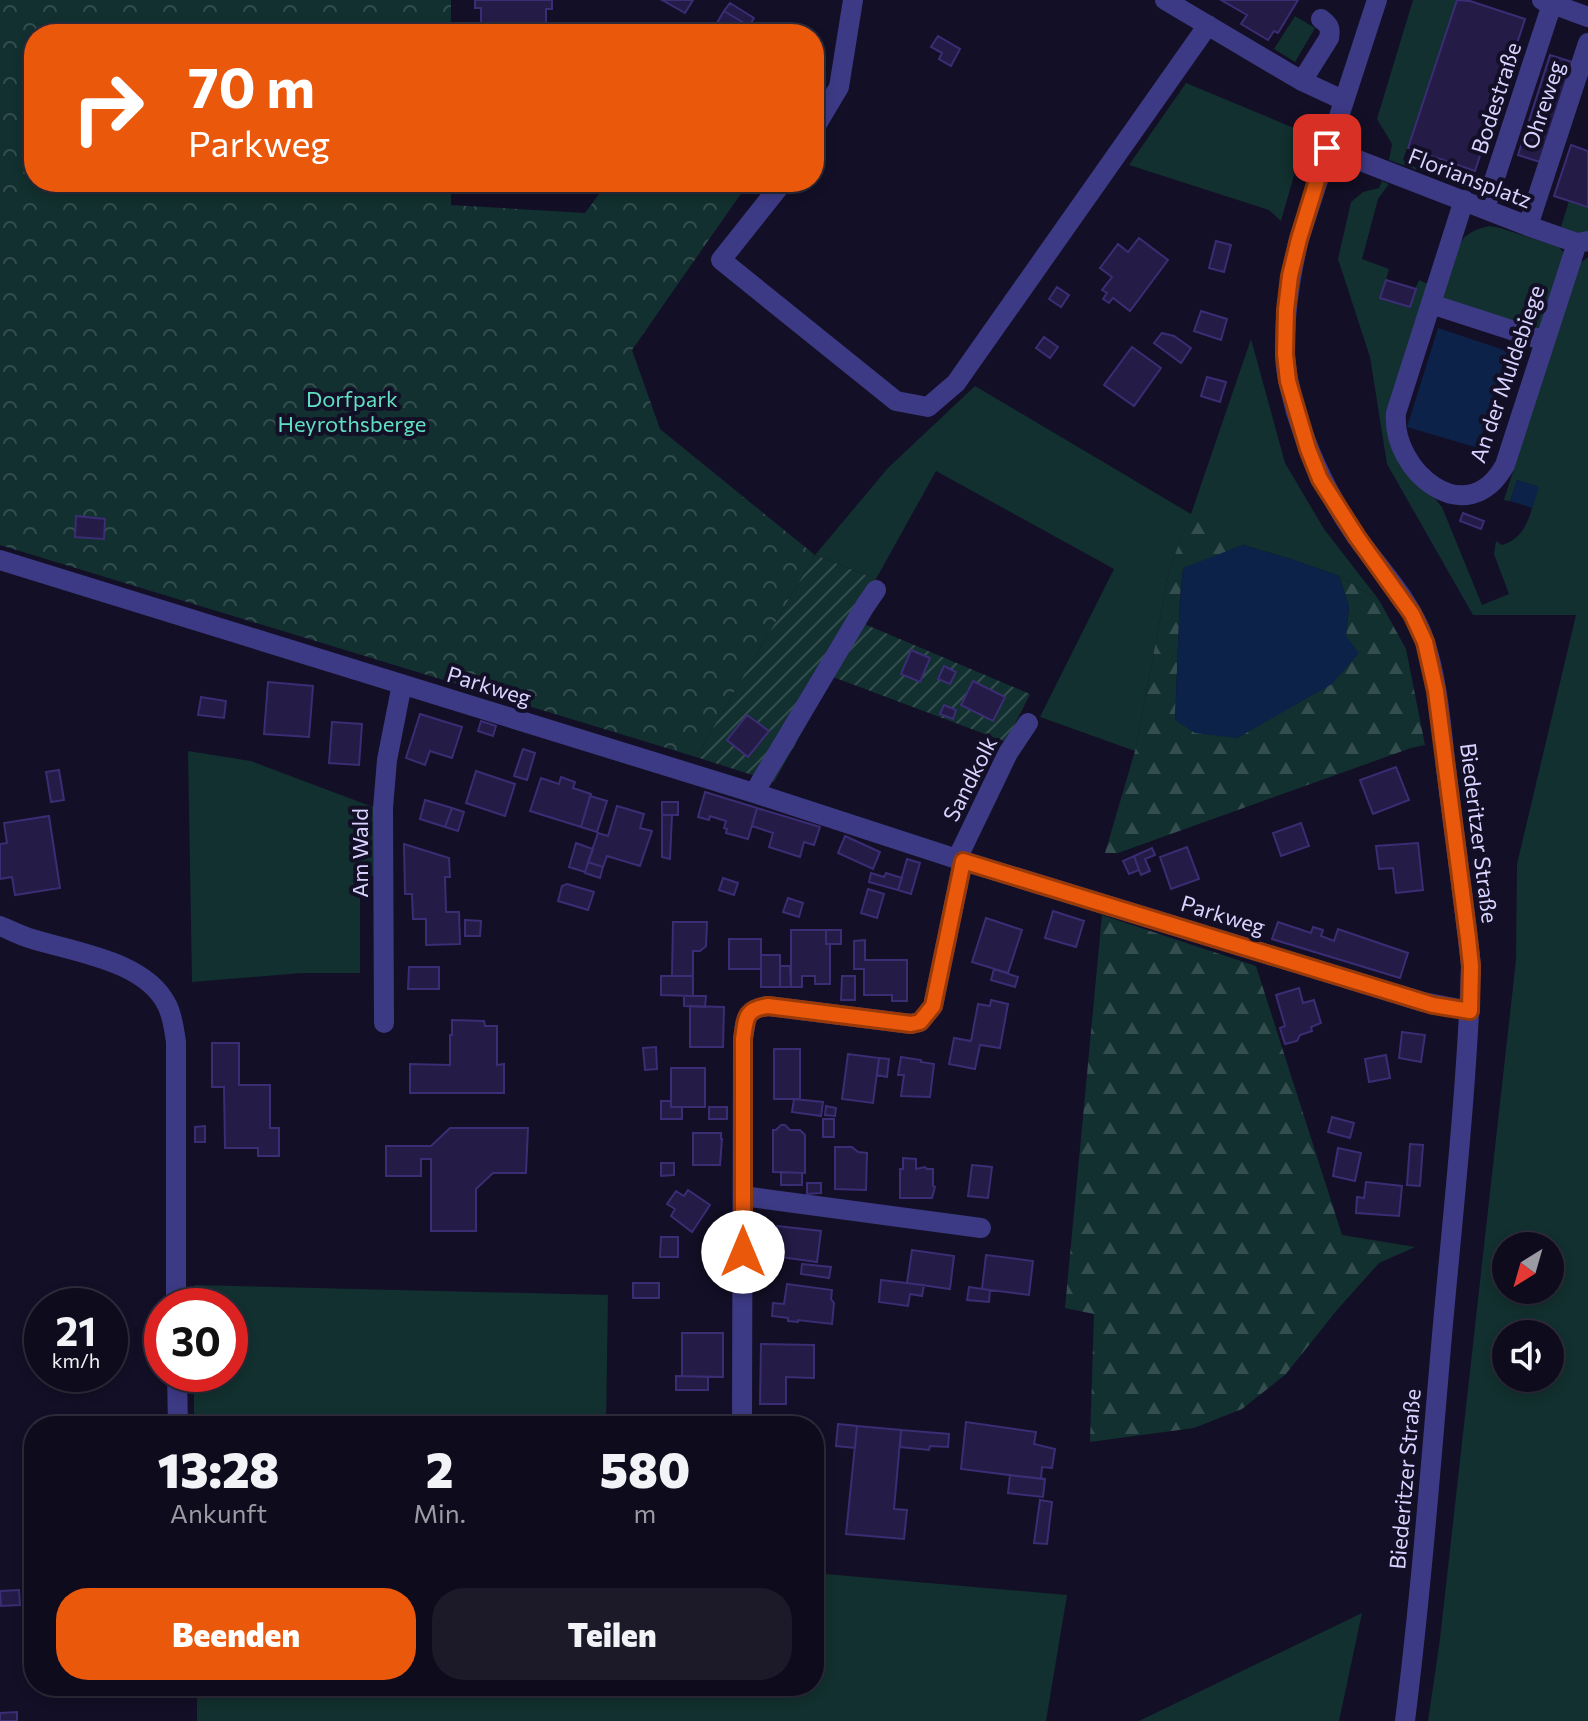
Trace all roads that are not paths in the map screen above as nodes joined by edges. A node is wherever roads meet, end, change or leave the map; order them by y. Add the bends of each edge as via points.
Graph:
1 (853, 0) edge
2 (1165, 0) edge
3 (1377, 0) edge
4 (1547, 2) edge
5 (1588, 17) edge
6 (1321, 19) dead end
7 (1208, 25) junction
8 (1588, 43) edge
9 (1302, 81) junction
10 (1343, 100) junction
11 (824, 112) edge
12 (1327, 148) junction
13 (775, 192) edge
14 (1464, 200) junction
15 (1485, 208) junction
16 (1528, 226) junction
17 (1582, 242) edge
18 (1431, 304) junction
19 (1545, 341) junction
20 (0, 560) edge
21 (876, 590) dead end
22 (402, 684) junction
23 (1028, 723) dead end
24 (754, 793) junction
25 (960, 860) junction
26 (0, 926) edge
27 (1470, 1011) junction
28 (384, 1023) dead end
29 (743, 1196) junction
30 (981, 1228) dead end
31 (176, 1288) edge
32 (177, 1392) edge
33 (178, 1416) edge
34 (742, 1416) edge
35 (1405, 1721) edge

1 - 11 street via 839,87
2 - 7 street
3 - 10 street, Biederitzer Straße
4 - 5 street
4 - 15 street, Bodestraße
6 - 9 street via 1329,25 1329,38
7 - 9 street
7 - 13 street via 956,383 928,407 896,401 721,260
8 - 16 street, Ohreweg
9 - 10 street
10 - 12 street, Biederitzer Straße
12 - 14 street, Floriansplatz
12 - 27 street, Biederitzer Straße via 1290,276 1286,369 1320,479 1412,614 1425,642 1468,938
14 - 15 street, Floriansplatz
14 - 18 street, An der Muldebiege
15 - 16 street, Floriansplatz
16 - 17 street, Floriansplatz
17 - 19 street, An der Muldebiege
18 - 19 street
18 - 19 street, An der Muldebiege via 1395,423 1400,445 1416,471 1449,494 1470,496 1500,476
20 - 22 street, Parkweg
21 - 24 street
22 - 24 street, Parkweg
22 - 28 street, Am Wald via 383,808
23 - 25 street, Sandkolk via 1008,753
24 - 25 street, Parkweg
25 - 27 street, Parkweg via 1433,1005
25 - 29 street via 933,1006 920,1022 768,1006 750,1012 743,1039
26 - 31 street via 115,963 143,979 166,1003 176,1042
27 - 35 street, Biederitzer Straße
29 - 30 street
29 - 34 street
32 - 33 street

